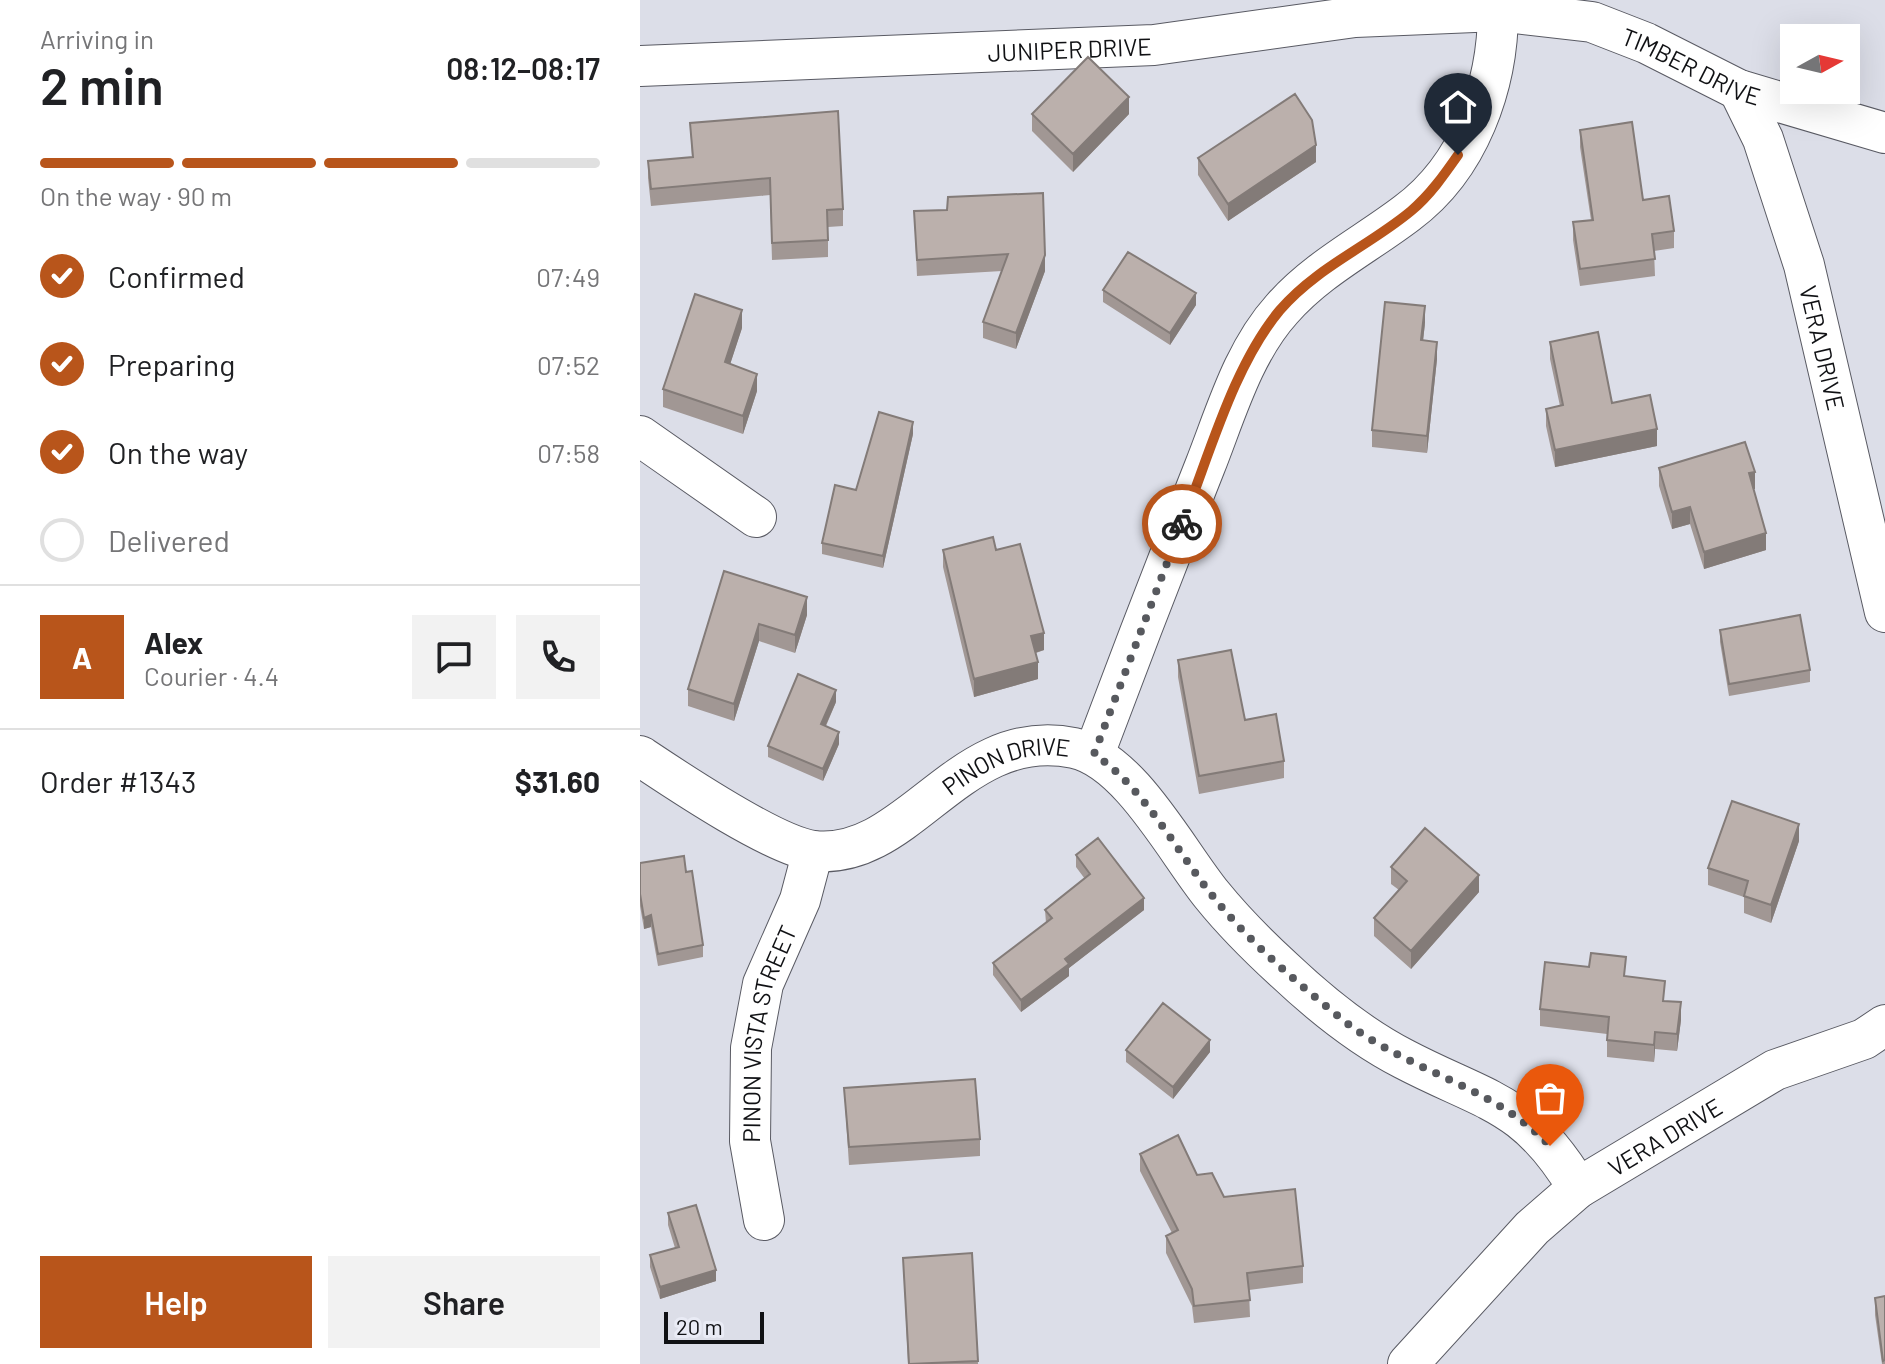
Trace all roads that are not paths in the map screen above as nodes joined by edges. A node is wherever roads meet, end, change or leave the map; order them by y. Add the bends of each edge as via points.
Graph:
1 (1498, 11) junction
2 (640, 66) edge
3 (1739, 90) junction
4 (1885, 133) edge
5 (640, 436) edge
6 (756, 517) dead end
7 (1885, 612) edge
8 (1094, 754) junction
9 (640, 756) edge
10 (813, 851) junction
11 (1885, 1025) edge
12 (1578, 1188) junction
13 (764, 1220) dead end
14 (1408, 1364) edge

1 - 2 street, JUNIPER DRIVE via 1355,17 1154,45
1 - 3 street, TIMBER DRIVE via 1566,17 1620,31
1 - 8 street via 1495,69 1488,93 1443,177 1410,211 1299,291 1253,353 1166,561
3 - 4 street, TIMBER DRIVE
3 - 7 street, VERA DRIVE via 1763,139 1804,265
5 - 6 street
8 - 10 street, PINON DRIVE via 1057,746 997,755 864,843
8 - 12 street, PINON DRIVE via 1129,785 1213,897 1284,970 1376,1043 1512,1111 1550,1146
9 - 10 street, PINON DRIVE via 783,842
10 - 13 street, PINON VISTA STREET via 800,900 763,984 751,1048 750,1141
11 - 12 street, VERA DRIVE via 1864,1039 1775,1070
12 - 14 street, VERA DRIVE via 1532,1228

